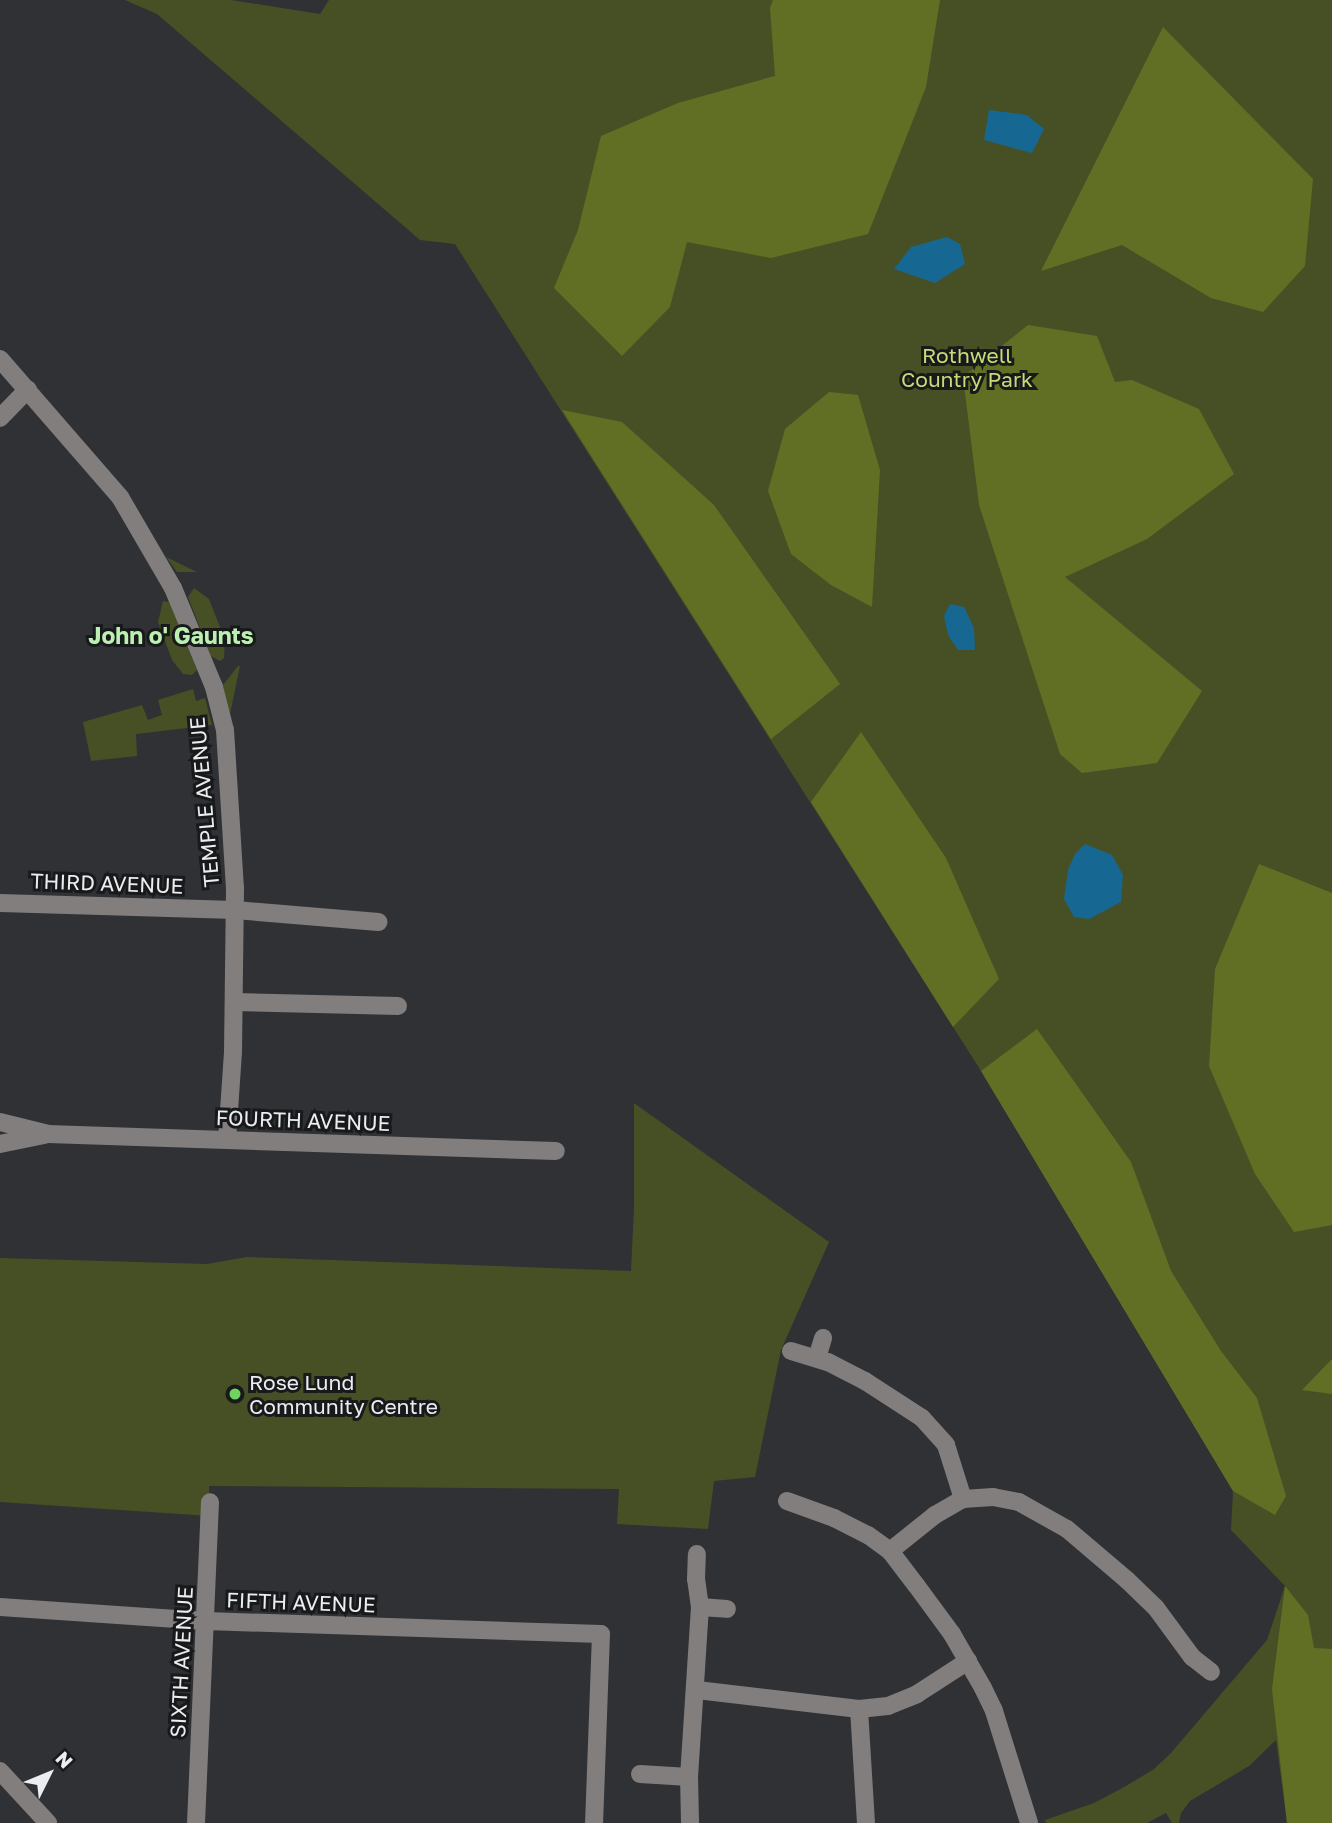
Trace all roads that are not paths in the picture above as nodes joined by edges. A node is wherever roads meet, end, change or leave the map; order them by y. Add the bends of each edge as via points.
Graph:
1 (0, 359) edge
2 (28, 388) junction
3 (0, 418) edge
4 (0, 903) edge
5 (235, 910) junction
6 (379, 922) dead end
7 (234, 1002) junction
8 (398, 1006) dead end
9 (0, 1122) edge
10 (48, 1134) junction
11 (227, 1140) junction
12 (0, 1144) edge
13 (556, 1151) dead end
14 (823, 1338) dead end
15 (791, 1351) dead end
16 (817, 1358) junction
17 (963, 1499) junction
18 (210, 1502) dead end
19 (787, 1502) dead end
20 (890, 1551) junction
21 (697, 1554) dead end
22 (0, 1607) edge
23 (700, 1607) junction
24 (727, 1609) dead end
25 (206, 1621) junction
26 (968, 1661) junction
27 (1210, 1672) dead end
28 (697, 1690) junction
29 (859, 1709) junction
30 (0, 1771) edge
31 (640, 1774) dead end
32 (689, 1777) junction
33 (48, 1823) edge
34 (196, 1823) edge
35 (594, 1823) edge
36 (690, 1823) edge
37 (866, 1823) edge
38 (1029, 1823) edge

1 - 2 street, TEMPLE AVENUE
2 - 3 street
2 - 5 street, TEMPLE AVENUE via 120,498 173,588 209,676 225,730
4 - 5 street, THIRD AVENUE
5 - 6 street, THIRD AVENUE
5 - 7 street, TEMPLE AVENUE
7 - 8 street
7 - 11 street, TEMPLE AVENUE
9 - 10 street, FOURTH AVENUE
10 - 11 street, FOURTH AVENUE
10 - 12 street, FOURTH AVENUE
11 - 13 street, FOURTH AVENUE
14 - 16 street
15 - 16 street
16 - 17 street via 865,1381 922,1418 946,1445
17 - 20 street via 934,1514
17 - 27 street via 993,1497 1019,1502 1067,1529 1156,1608 1192,1657
18 - 25 street, SIXTH AVENUE
19 - 20 street via 834,1518
20 - 26 street
21 - 23 street
22 - 25 street, FIFTH AVENUE
23 - 24 street
23 - 28 street
25 - 34 street, SIXTH AVENUE
25 - 35 street, FIFTH AVENUE via 601,1634
26 - 29 street via 907,1698 888,1706
26 - 38 street via 994,1711
28 - 29 street
28 - 32 street
29 - 37 street
30 - 33 street
31 - 32 street
32 - 36 street

